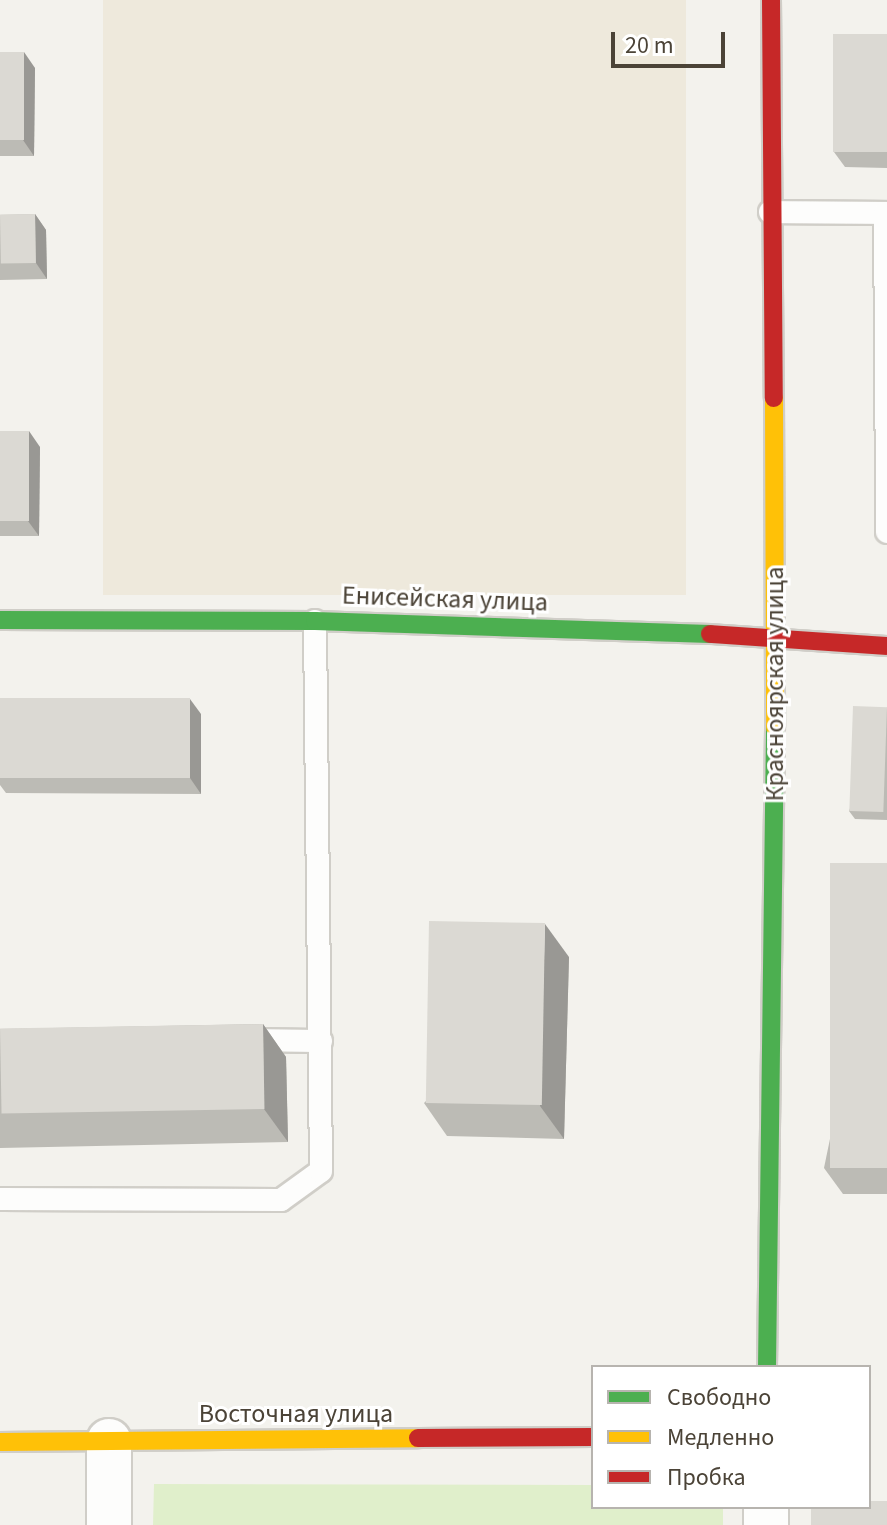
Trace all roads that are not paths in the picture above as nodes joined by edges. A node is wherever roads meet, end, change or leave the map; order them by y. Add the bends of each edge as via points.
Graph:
1 (771, 0) edge
2 (770, 212) junction
3 (886, 213) edge
4 (887, 532) edge
5 (0, 620) edge
6 (315, 621) junction
7 (776, 636) junction
8 (887, 646) edge
9 (229, 1040) edge
10 (321, 1041) junction
11 (0, 1199) edge
12 (767, 1365) edge
13 (591, 1437) edge
14 (109, 1441) junction
15 (0, 1442) edge
16 (109, 1525) edge

1 - 2 street, Красноярская улица
2 - 3 lane
2 - 7 street, Красноярская улица
3 - 4 lane
5 - 6 street, Енисейская улица
6 - 7 street, Енисейская улица
6 - 10 lane
7 - 8 street, Енисейская улица
7 - 12 street, Красноярская улица
9 - 10 lane
10 - 11 lane via 321,1171 281,1200
13 - 14 street, Восточная улица
14 - 15 street, Восточная улица
14 - 16 street

